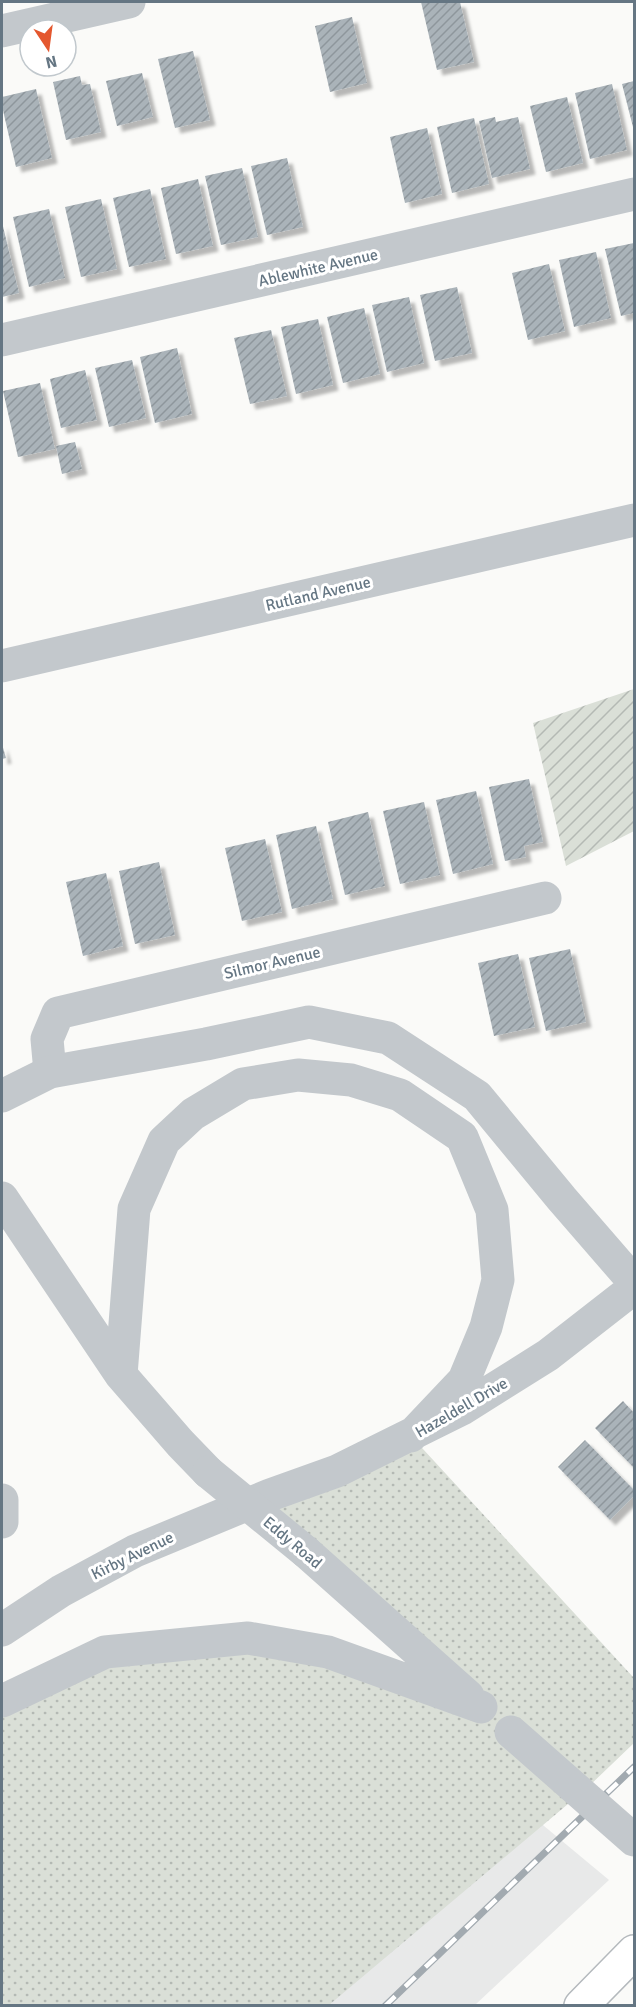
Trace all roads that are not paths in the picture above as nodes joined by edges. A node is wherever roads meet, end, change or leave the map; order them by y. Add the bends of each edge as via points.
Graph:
1 (129, 2) edge
2 (2, 31) edge
3 (634, 194) edge
4 (2, 340) edge
5 (634, 520) edge
6 (2, 666) edge
7 (545, 898) dead end
8 (50, 1072) junction
9 (2, 1096) edge
10 (462, 1137) junction
11 (2, 1198) edge
12 (561, 1199) junction
13 (634, 1282) edge
14 (634, 1288) edge
15 (121, 1375) junction
16 (411, 1436) junction
17 (270, 1495) joint
18 (2, 1500) edge
19 (2, 1522) edge
20 (2, 1630) edge
21 (2, 1701) edge
22 (481, 1707) junction
23 (634, 1840) edge
24 (634, 1952) edge
25 (581, 2006) edge

1 - 2 street
3 - 4 street, Ablewhite Avenue
5 - 6 street, Rutland Avenue
7 - 8 street, Silmor Avenue via 58,1012 47,1040
8 - 9 street
8 - 12 street via 309,1022 388,1038 477,1096
10 - 12 street
10 - 15 street via 400,1095 351,1080 298,1075 243,1084 193,1114 164,1141 134,1209
10 - 16 street via 492,1210 498,1280 486,1328 464,1380
11 - 15 street, Eddy Road
12 - 13 street
14 - 16 street, Hazeldell Drive via 548,1355
15 - 22 street, Eddy Road, bridge via 208,1472 306,1552
16 - 17 street, Hazeldell Drive via 337,1471
17 - 20 street, Kirby Avenue via 135,1551 61,1591
18 - 19 street
21 - 22 street via 105,1652 248,1638 328,1652
22 - 23 street, Eddy Road, bridge
24 - 25 highway

